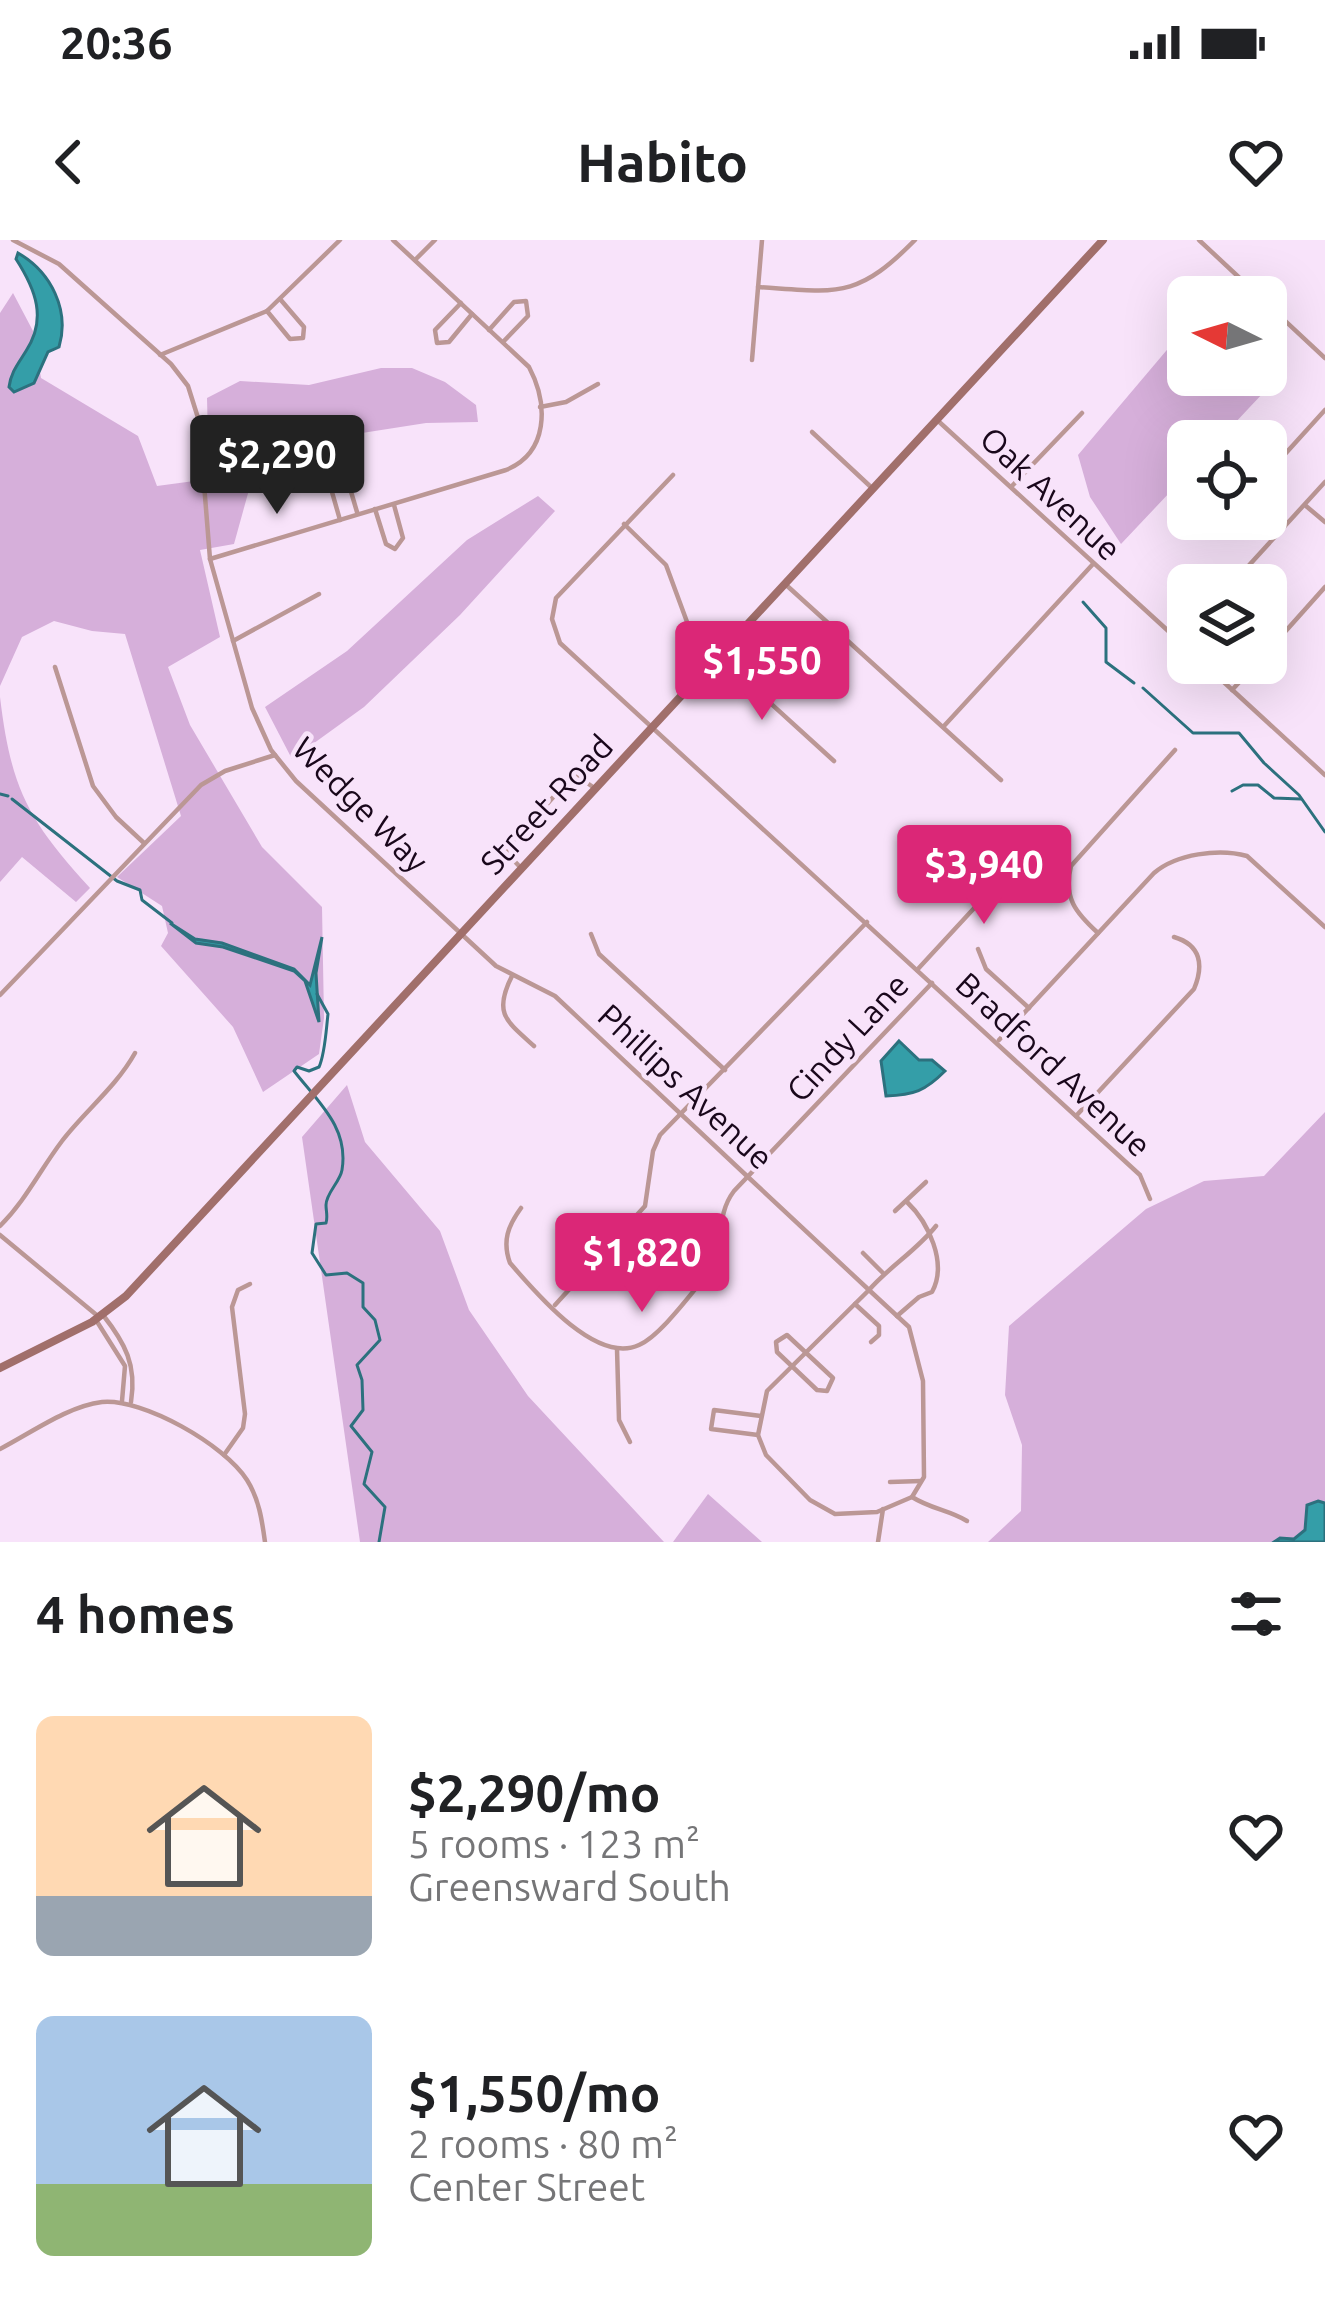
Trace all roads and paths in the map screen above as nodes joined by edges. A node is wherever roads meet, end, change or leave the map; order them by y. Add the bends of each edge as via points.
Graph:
1 (13, 240) edge
2 (340, 240) edge
3 (393, 240) edge
4 (435, 240) edge
5 (762, 240) edge
6 (915, 240) edge
7 (1103, 240) edge
8 (1199, 240) edge
9 (416, 260) junction
10 (1237, 276) edge
11 (758, 287) junction
12 (280, 299) junction
13 (461, 303) junction
14 (267, 310) junction
15 (472, 314) junction
16 (1287, 322) edge
17 (489, 330) junction
18 (503, 342) junction
19 (160, 355) junction
20 (1325, 358) edge
21 (752, 361) dead end
22 (598, 385) dead end
23 (540, 407) junction
24 (1325, 410) edge
25 (1082, 413) dead end
26 (936, 419) junction
27 (812, 432) dead end
28 (1287, 452) edge
29 (673, 475) dead end
30 (1325, 482) edge
31 (872, 488) junction
32 (1010, 488) junction
33 (393, 503) junction
34 (1304, 504) junction
35 (375, 509) junction
36 (358, 514) junction
37 (340, 520) junction
38 (1325, 522) edge
39 (624, 524) junction
40 (210, 559) junction
41 (1093, 564) junction
42 (1251, 564) edge
43 (784, 583) junction
44 (1325, 587) edge
45 (319, 594) dead end
46 (1167, 630) edge
47 (1287, 630) edge
48 (233, 641) junction
49 (717, 654) junction
50 (55, 667) dead end
51 (1226, 684) edge
52 (1238, 684) edge
53 (1232, 690) junction
54 (652, 725) junction
55 (944, 726) junction
56 (1175, 750) dead end
57 (274, 755) junction
58 (834, 761) dead end
59 (1325, 775) edge
60 (1001, 780) dead end
61 (594, 788) junction
62 (144, 843) junction
63 (1009, 862) dead end
64 (520, 867) junction
65 (867, 922) junction
66 (1325, 927) edge
67 (459, 933) junction
68 (1098, 933) junction
69 (591, 934) dead end
70 (1174, 937) dead end
71 (978, 950) dead end
72 (917, 970) junction
73 (512, 976) junction
74 (932, 982) junction
75 (0, 995) edge
76 (1029, 1008) junction
77 (997, 1042) junction
78 (534, 1046) dead end
79 (134, 1053) dead end
80 (725, 1070) junction
81 (682, 1115) junction
82 (1076, 1116) junction
83 (748, 1177) junction
84 (926, 1182) dead end
85 (1150, 1199) dead end
86 (907, 1202) junction
87 (521, 1208) dead end
88 (895, 1211) dead end
89 (0, 1226) edge
90 (934, 1229) junction
91 (0, 1235) edge
92 (862, 1253) dead end
93 (883, 1273) junction
94 (250, 1284) dead end
95 (869, 1290) junction
96 (855, 1304) junction
97 (553, 1306) junction
98 (897, 1316) junction
99 (99, 1317) junction
100 (871, 1342) dead end
101 (617, 1349) junction
102 (806, 1352) junction
103 (793, 1366) junction
104 (0, 1368) edge
105 (122, 1402) junction
106 (130, 1403) junction
107 (762, 1416) junction
108 (758, 1435) junction
109 (630, 1442) dead end
110 (0, 1449) edge
111 (224, 1455) junction
112 (922, 1481) junction
113 (890, 1482) dead end
114 (912, 1497) junction
115 (884, 1509) junction
116 (967, 1521) dead end
117 (265, 1542) edge
118 (878, 1542) edge

1 - 19 street, Wedge Way via 53,260
2 - 12 street
3 - 9 street
4 - 9 street
5 - 11 street
6 - 11 street via 854,287
7 - 26 main road, Street Road
8 - 10 street
9 - 13 street
11 - 21 street
12 - 14 street
12 - 14 street via 304,327 303,338 290,339
13 - 15 street
13 - 15 street via 435,330 437,343 449,342
14 - 19 street
15 - 17 street
16 - 20 street
17 - 18 street
17 - 18 street via 514,302 526,302 528,316
18 - 23 street via 533,374
19 - 40 street, Wedge Way via 188,386 197,411
22 - 23 street
23 - 33 street via 541,437 521,463
24 - 28 street
25 - 32 street
26 - 31 main road, Street Road
26 - 32 street, Oak Avenue
27 - 31 street
29 - 39 street, Bradford Avenue
30 - 34 street
31 - 43 main road, Street Road
32 - 41 street, Oak Avenue
33 - 35 street
33 - 35 street via 403,538 395,549
34 - 38 street
34 - 42 street
35 - 36 street
36 - 37 street
36 - 37 street via 347,478 336,475 330,484
37 - 40 street
39 - 49 street via 661,559 687,625
39 - 54 street, Bradford Avenue via 556,598 552,620 564,649
40 - 48 street, Wedge Way
41 - 46 street, Oak Avenue
41 - 55 street
43 - 49 main road, Street Road
43 - 55 street
44 - 47 street
45 - 48 street
48 - 57 street, Wedge Way
49 - 54 main road, Street Road
49 - 58 street
50 - 62 street via 93,786
51 - 53 street
52 - 53 street
53 - 59 street
54 - 61 main road, Street Road
54 - 65 street, Bradford Avenue
55 - 60 street
56 - 68 street via 1071,866 1071,902
57 - 62 street via 207,780
57 - 67 street, Wedge Way
61 - 64 main road, Street Road
61 - 64 street via 574,774 505,851
62 - 75 street
63 - 72 street
64 - 67 main road, Street Road
65 - 72 street, Bradford Avenue
65 - 80 street
66 - 68 street via 1256,862 1230,852 1167,862
67 - 73 street, Phillips Avenue
67 - 99 main road, Street Road
68 - 76 street
69 - 80 street via 599,954
70 - 82 street via 1197,952 1193,989
71 - 76 street via 986,969
72 - 74 street, Bradford Avenue
73 - 78 street via 502,1011
73 - 81 street, Phillips Avenue via 555,996
74 - 77 street, Bradford Avenue
74 - 83 street, Cindy Lane
76 - 77 street
77 - 82 street, Bradford Avenue
79 - 89 street
80 - 81 street
81 - 83 street, Phillips Avenue
81 - 97 street via 655,1143 645,1206
82 - 85 street, Bradford Avenue via 1140,1175
83 - 95 street, Phillips Avenue
83 - 101 street, Cindy Lane via 722,1209 712,1269 645,1342
84 - 86 street
86 - 88 street
86 - 90 street
87 - 97 street via 507,1231 507,1256
90 - 93 street
90 - 98 street via 936,1286
91 - 99 street
92 - 93 street
93 - 95 street
94 - 111 street via 232,1307 245,1421
95 - 96 street
95 - 98 street, Phillips Avenue
96 - 100 street via 881,1330
96 - 102 street
97 - 101 street via 593,1343
98 - 112 street, Phillips Avenue via 909,1327 923,1382
99 - 104 main road, Street Road
99 - 105 street via 125,1366
99 - 106 street via 131,1358
101 - 109 street via 620,1420
102 - 103 street
102 - 103 street via 779,1338 777,1352
102 - 103 street via 833,1378 827,1391
103 - 107 street via 767,1391
105 - 106 street
105 - 110 street via 82,1407
106 - 111 street
107 - 108 street
107 - 108 street via 714,1410 711,1429
108 - 115 street via 811,1500 835,1514
111 - 117 street via 255,1493
112 - 113 street
112 - 114 street
114 - 115 street
114 - 116 street
115 - 118 street

